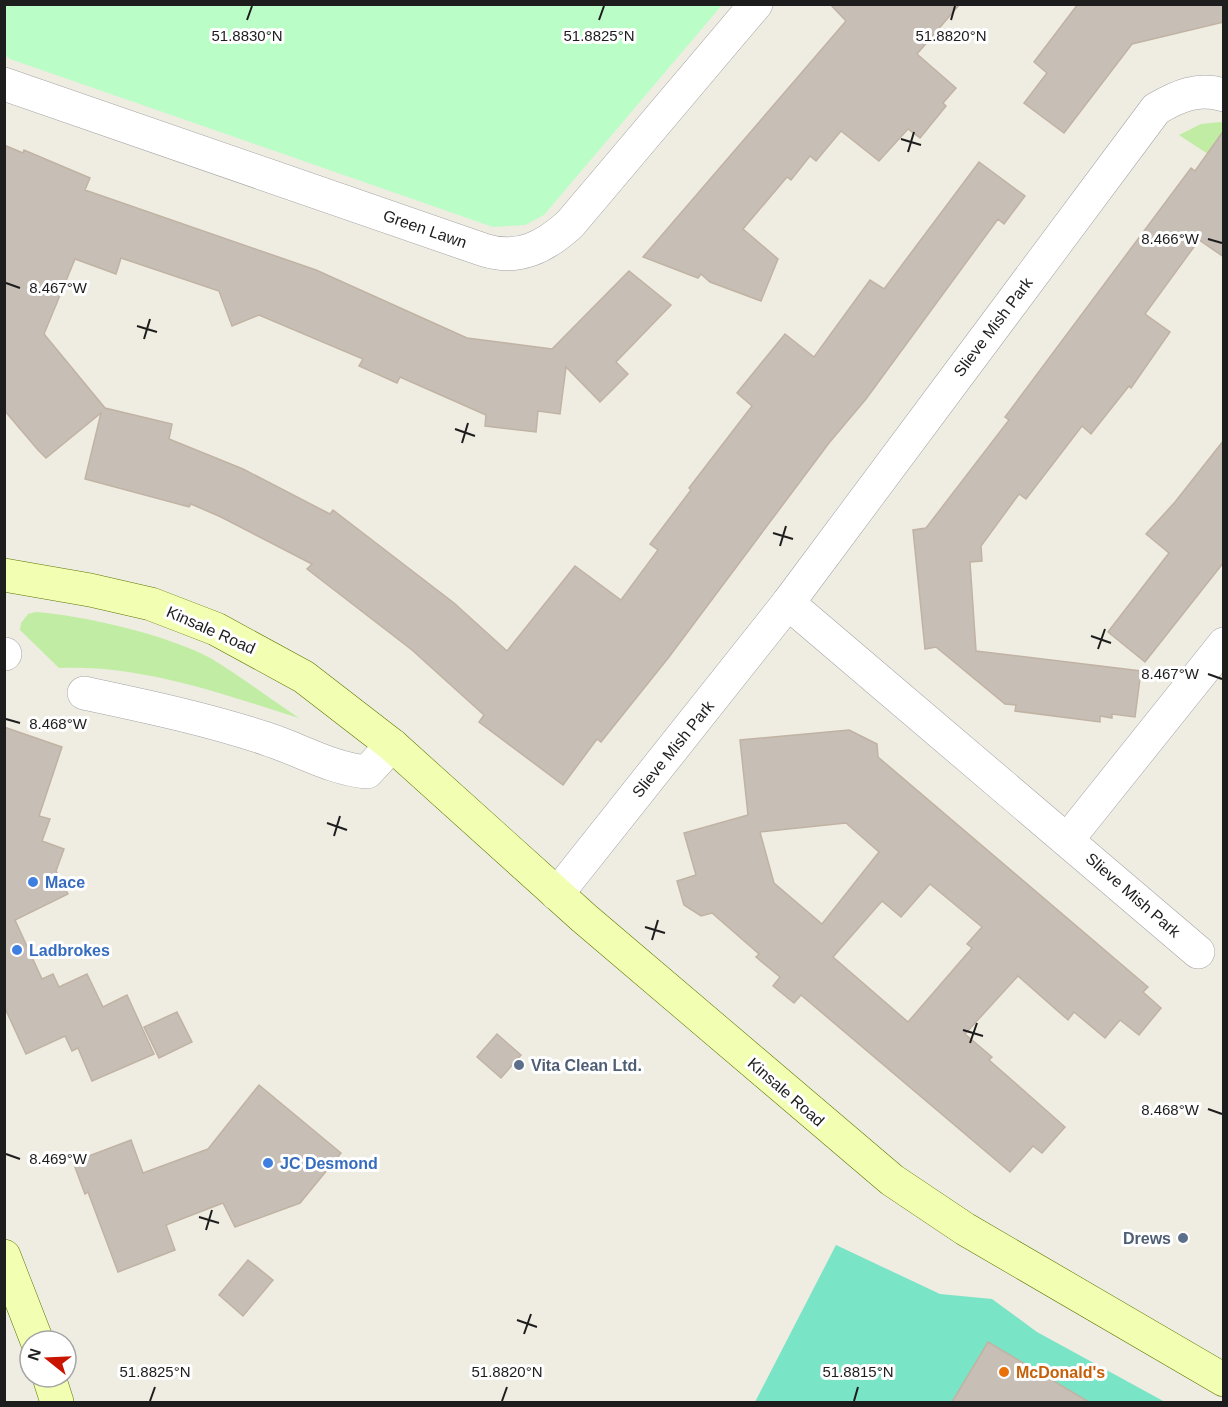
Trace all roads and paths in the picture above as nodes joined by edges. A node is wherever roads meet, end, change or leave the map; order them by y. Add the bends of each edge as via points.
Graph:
1 (756, 4) edge
2 (4, 84) edge
3 (1224, 95) edge
4 (4, 575) edge
5 (788, 603) junction
6 (1224, 644) edge
7 (84, 693) dead end
8 (392, 745) junction
9 (1068, 839) junction
10 (557, 894) junction
11 (1198, 952) dead end
12 (4, 1256) edge
13 (32, 1329) edge
14 (1224, 1380) edge

1 - 2 street, Green Lawn via 570,224 553,240 534,250 512,254 490,252
3 - 5 street, Slieve Mish Park via 1186,93 1156,109
4 - 8 street, Kinsale Road via 121,596 216,629 304,677
5 - 9 street, Slieve Mish Park
5 - 10 street, Slieve Mish Park
6 - 9 street
7 - 8 street via 267,739 348,770 368,772
8 - 10 street, Kinsale Road
9 - 11 street, Slieve Mish Park
10 - 14 street, Kinsale Road via 892,1180 964,1229
12 - 13 street

